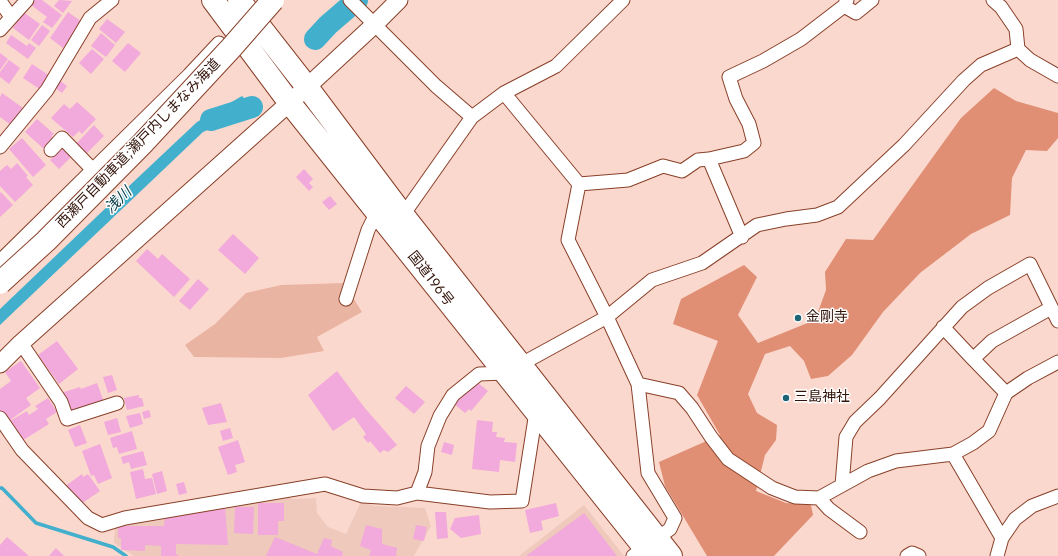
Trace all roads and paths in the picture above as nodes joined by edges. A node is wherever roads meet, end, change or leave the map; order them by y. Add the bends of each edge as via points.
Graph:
1 (26, 0) edge
2 (112, 0) edge
3 (213, 0) edge
4 (239, 0) edge
5 (273, 0) edge
6 (350, 0) edge
7 (398, 0) edge
8 (623, 0) edge
9 (872, 0) edge
10 (993, 0) edge
11 (0, 1) edge
12 (845, 3) edge
13 (11, 17) junction
14 (374, 25) junction
15 (0, 30) edge
16 (219, 43) dead end
17 (1018, 49) junction
18 (1058, 76) edge
19 (307, 87) junction
20 (504, 93) junction
21 (289, 102) junction
22 (472, 117) junction
23 (0, 147) edge
24 (52, 150) dead end
25 (709, 159) junction
26 (93, 170) junction
27 (579, 184) junction
28 (377, 212) junction
29 (403, 215) junction
30 (742, 236) junction
31 (0, 261) edge
32 (0, 283) edge
33 (346, 299) dead end
34 (1051, 308) junction
35 (607, 317) junction
36 (1058, 321) edge
37 (943, 327) junction
38 (21, 343) junction
39 (974, 359) junction
40 (1058, 362) edge
41 (0, 364) edge
42 (513, 369) junction
43 (638, 384) junction
44 (1006, 393) junction
45 (117, 403) dead end
46 (536, 412) junction
47 (0, 418) edge
48 (953, 454) junction
49 (842, 485) junction
50 (417, 493) junction
51 (1058, 496) edge
52 (819, 498) junction
53 (860, 532) dead end
54 (1002, 538) junction
55 (646, 549) edge
56 (671, 556) edge
57 (907, 556) edge
58 (919, 556) edge
59 (997, 556) edge

1 - 13 street
2 - 23 street via 90,18 47,90
3 - 21 highway, 国道196号
4 - 19 highway, 国道196号
5 - 32 highway, 西瀬戸自動車道;瀬戸内しまなみ海道, bridge via 142,144 46,241
6 - 14 street
7 - 14 street
8 - 20 street via 556,66
9 - 12 street via 856,12
10 - 17 street via 1016,29
11 - 13 street
12 - 25 street via 801,39 729,77 736,99 749,124 754,143 744,151
13 - 15 street
14 - 19 street
14 - 22 street via 436,86
16 - 26 street
17 - 18 street via 1030,60
17 - 30 street via 981,65 904,145 838,207 817,215 757,225
19 - 21 street
19 - 29 highway, 国道196号
20 - 22 street
20 - 27 street
21 - 28 highway, 国道196号
21 - 38 street
22 - 29 street
24 - 26 street via 62,138
25 - 27 street via 698,160 682,171 663,166 628,180
25 - 30 street
26 - 31 street
27 - 35 street via 568,240
28 - 33 street via 368,230
28 - 42 highway, 国道196号
29 - 42 highway, 国道196号
30 - 35 street via 702,264 652,280
34 - 36 street
34 - 37 street via 1030,264 988,288 962,307
34 - 39 street via 992,341
35 - 42 street
35 - 43 street
37 - 39 street
37 - 49 street via 880,398 855,422 846,437
38 - 41 street
38 - 45 street via 61,402 67,419
39 - 44 street
40 - 44 street
42 - 46 highway, 国道196号
42 - 50 street via 479,374 453,395 440,416 428,446 426,472
42 - 55 highway, 国道196号
43 - 52 street via 679,393 728,459 772,488 795,497
43 - 55 street via 648,473 675,518 670,529
44 - 48 street via 989,431
46 - 50 street via 522,501 490,502
46 - 55 highway, 国道196号
47 - 50 street via 22,450 88,518 102,525 125,518 324,484 363,496 397,498
48 - 49 street via 896,461 868,471
48 - 54 street
49 - 52 street
51 - 54 street via 1032,506 1015,519
52 - 53 street via 829,509
54 - 59 street
55 - 56 highway, 国道196号
57 - 58 street via 912,553

